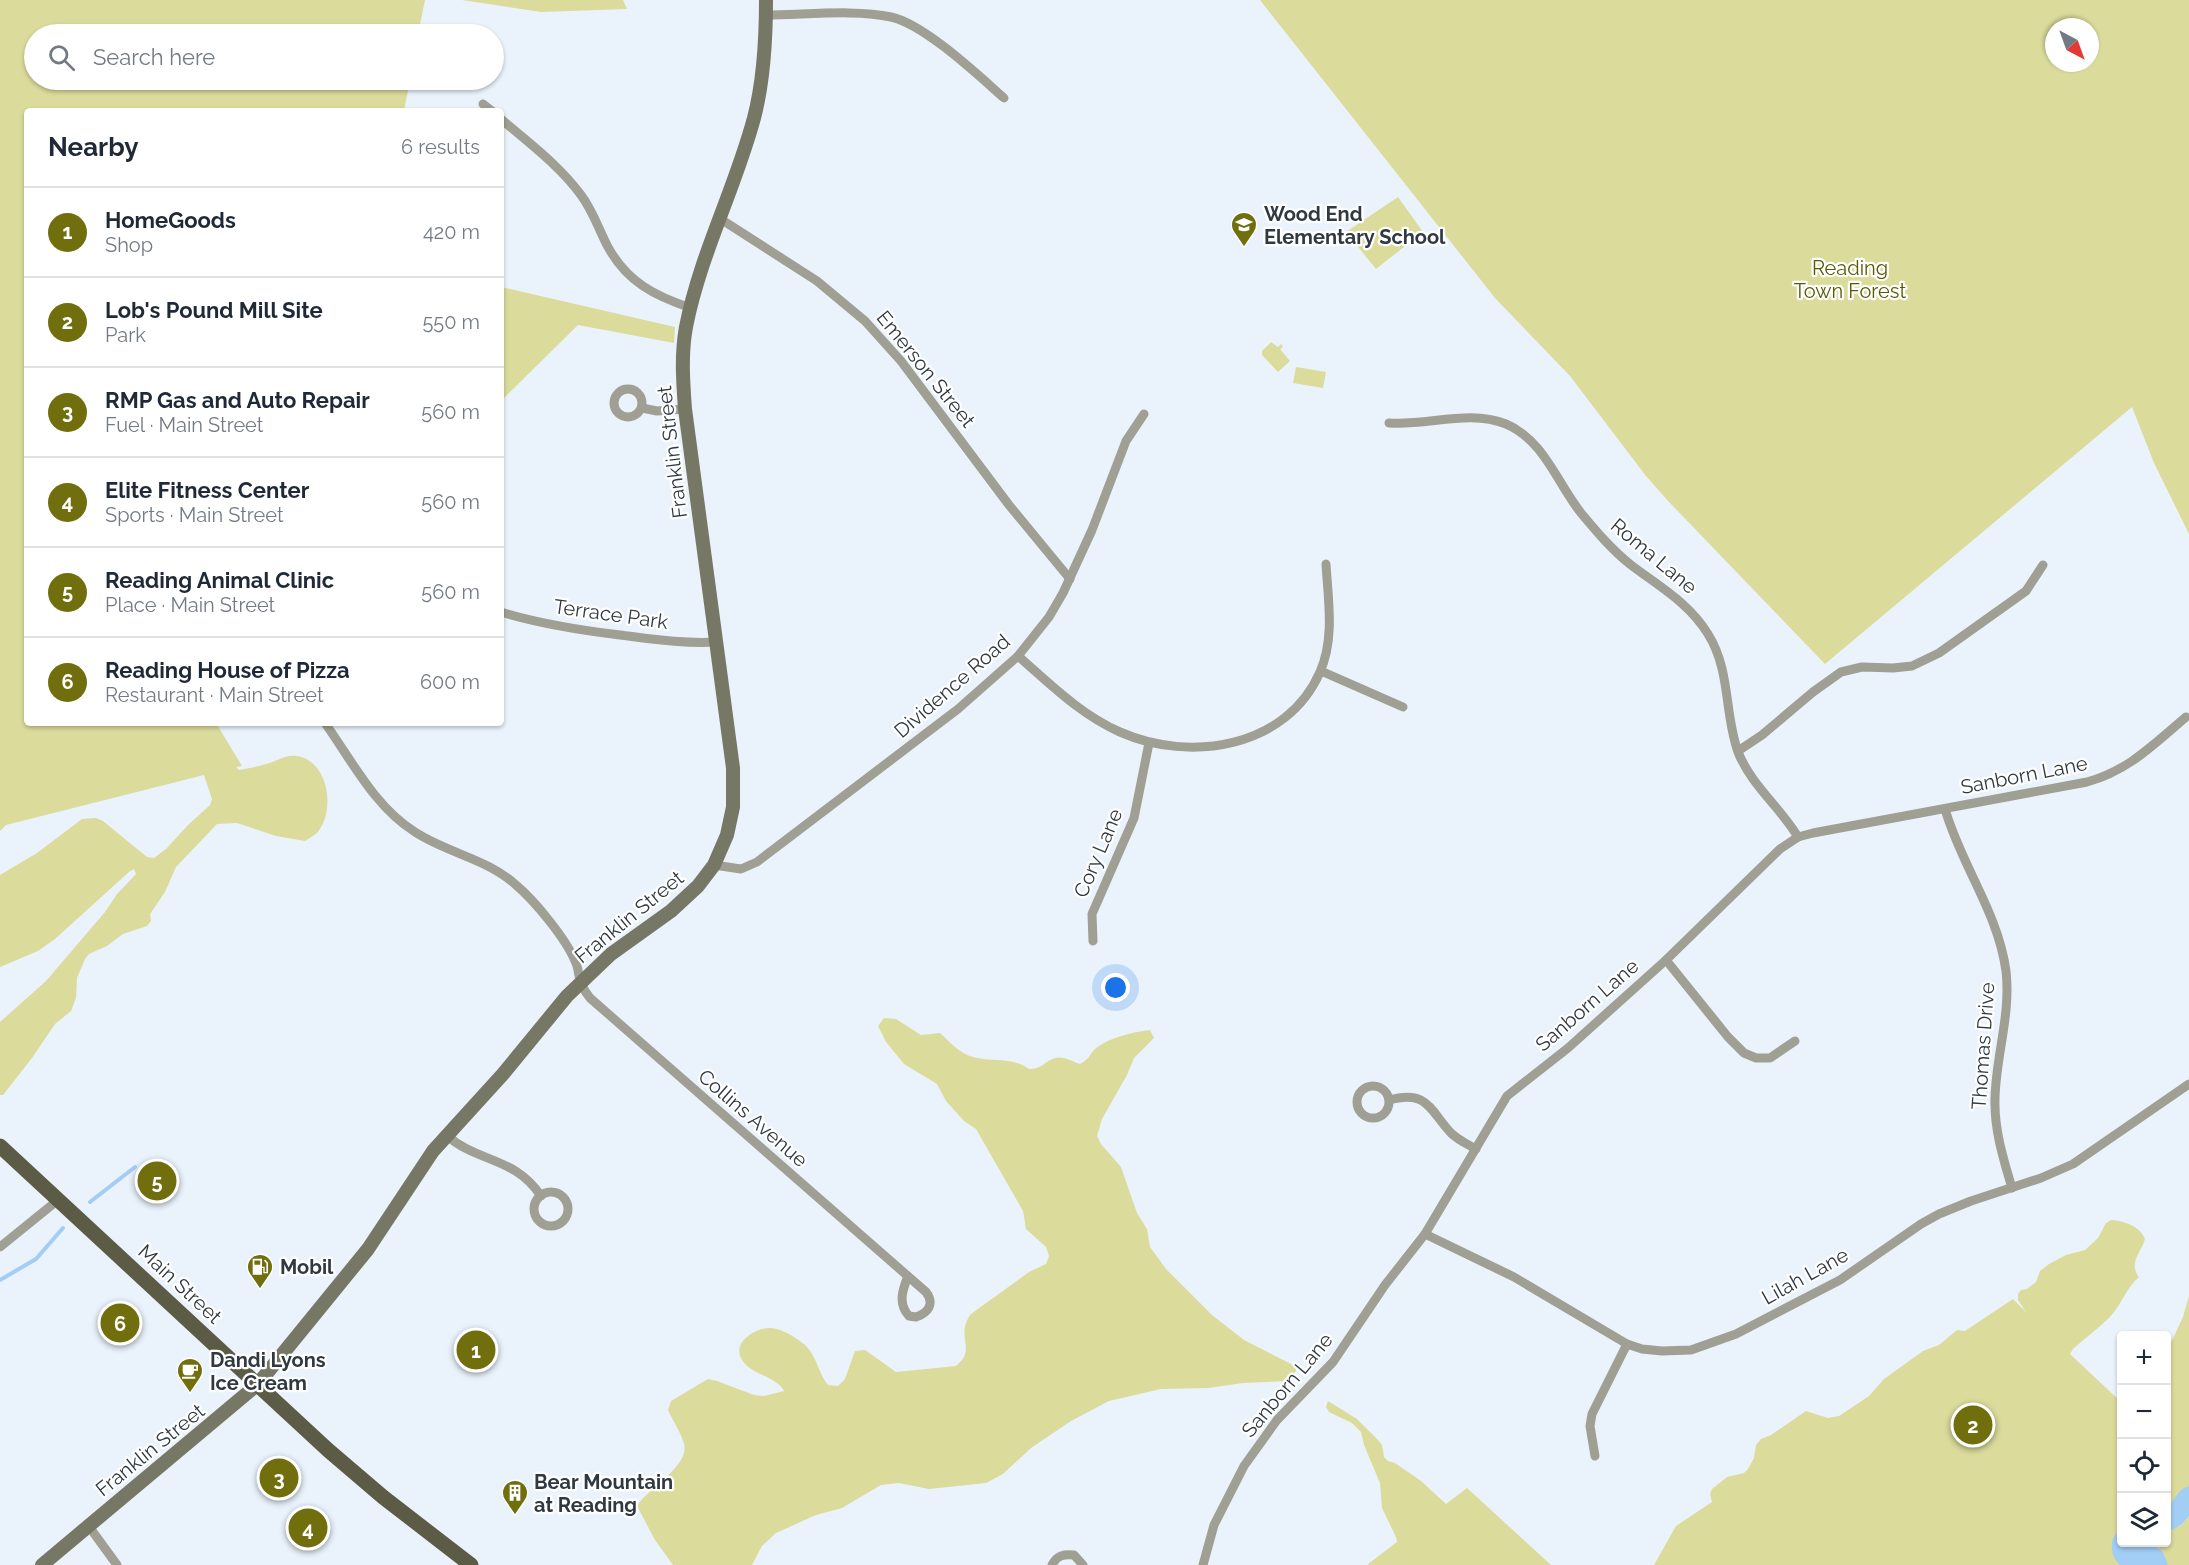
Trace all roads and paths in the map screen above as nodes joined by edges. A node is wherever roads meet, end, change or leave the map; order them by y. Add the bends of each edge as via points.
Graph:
1 (766, 0) edge
2 (766, 15) junction
3 (1004, 98) dead end
4 (483, 104) dead end
5 (488, 108) edge
6 (504, 122) edge
7 (719, 218) junction
8 (691, 308) junction
9 (642, 408) dead end
10 (685, 409) junction
11 (1144, 414) dead end
12 (1389, 423) dead end
13 (1326, 564) dead end
14 (2043, 565) dead end
15 (1070, 579) junction
16 (504, 613) edge
17 (717, 642) junction
18 (1018, 656) junction
19 (1321, 671) junction
20 (1403, 707) dead end
21 (2186, 717) dead end
22 (327, 726) edge
23 (1149, 743) junction
24 (1738, 751) junction
25 (1945, 809) junction
26 (1798, 837) junction
27 (714, 866) junction
28 (1094, 941) dead end
29 (1666, 960) junction
30 (580, 982) junction
31 (1795, 1041) dead end
32 (2189, 1084) edge
33 (1389, 1100) dead end
34 (446, 1135) junction
35 (0, 1146) edge
36 (1476, 1149) junction
37 (2012, 1188) junction
38 (541, 1196) dead end
39 (58, 1200) junction
40 (1425, 1234) junction
41 (0, 1247) edge
42 (908, 1276) dead end
43 (1627, 1344) junction
44 (258, 1384) junction
45 (1595, 1456) dead end
46 (88, 1525) junction
47 (42, 1565) edge
48 (117, 1565) edge
49 (471, 1565) edge
50 (1052, 1565) edge
51 (1083, 1565) edge
52 (1203, 1565) edge

1 - 2 main road, Franklin Street
2 - 3 street via 893,17 923,32
2 - 7 main road, Franklin Street via 759,98
4 - 5 street
6 - 8 street via 573,184 630,277 651,292
7 - 8 main road, Franklin Street
7 - 15 street, Emerson Street via 817,281 865,321 901,361
8 - 10 main road, Franklin Street via 682,358
9 - 10 street
10 - 17 main road, Franklin Street
11 - 15 street, Dividence Road via 1126,441
12 - 24 street, Roma Lane via 1479,418 1505,424 1528,438 1602,537 1630,564 1683,603 1708,634 1723,670
13 - 19 street via 1330,617
14 - 24 street via 2026,591 1939,653 1912,666 1862,667 1841,672
15 - 18 street, Dividence Road via 1048,617
16 - 17 street, Terrace Park via 595,632
17 - 27 main road, Franklin Street via 734,787 730,823
18 - 23 street via 1092,716
18 - 27 street, Dividence Road via 958,709 757,862 741,869
19 - 20 street
19 - 23 street via 1292,711 1249,738 1206,747
21 - 25 street, Sanborn Lane via 2133,762 2106,776
22 - 30 street, Collins Avenue via 394,817 424,837 496,870 523,891 570,951
23 - 28 street, Cory Lane via 1134,818 1092,914
24 - 26 street, Roma Lane via 1750,775
25 - 26 street, Sanborn Lane
25 - 37 street, Thomas Drive via 1955,841 1993,920 2006,971 2006,1021 1995,1106 1998,1138
26 - 29 street, Sanborn Lane via 1766,862
27 - 30 main road, Franklin Street via 682,902
29 - 31 street via 1744,1053 1756,1059 1770,1058
29 - 36 street, Sanborn Lane via 1568,1048 1507,1096
30 - 34 main road, Franklin Street
30 - 42 street, Collins Avenue via 590,999
32 - 37 street, Lilah Lane via 2073,1164
33 - 36 street via 1407,1097 1425,1103 1453,1135
34 - 38 street via 459,1146 516,1170
34 - 44 main road, Franklin Street via 368,1249
35 - 39 main road, Main Street
36 - 40 street, Sanborn Lane
37 - 43 street, Lilah Lane via 1933,1217 1840,1280 1716,1343 1671,1351
39 - 41 street
39 - 44 main road, Main Street
40 - 43 street, Lilah Lane via 1514,1277
40 - 52 street, Sanborn Lane via 1333,1362 1257,1446 1224,1503
43 - 45 street via 1592,1414
44 - 46 main road, Franklin Street
44 - 49 main road, Main Street via 351,1470
46 - 47 main road, Franklin Street
46 - 48 street
50 - 51 street via 1066,1554 1074,1555

